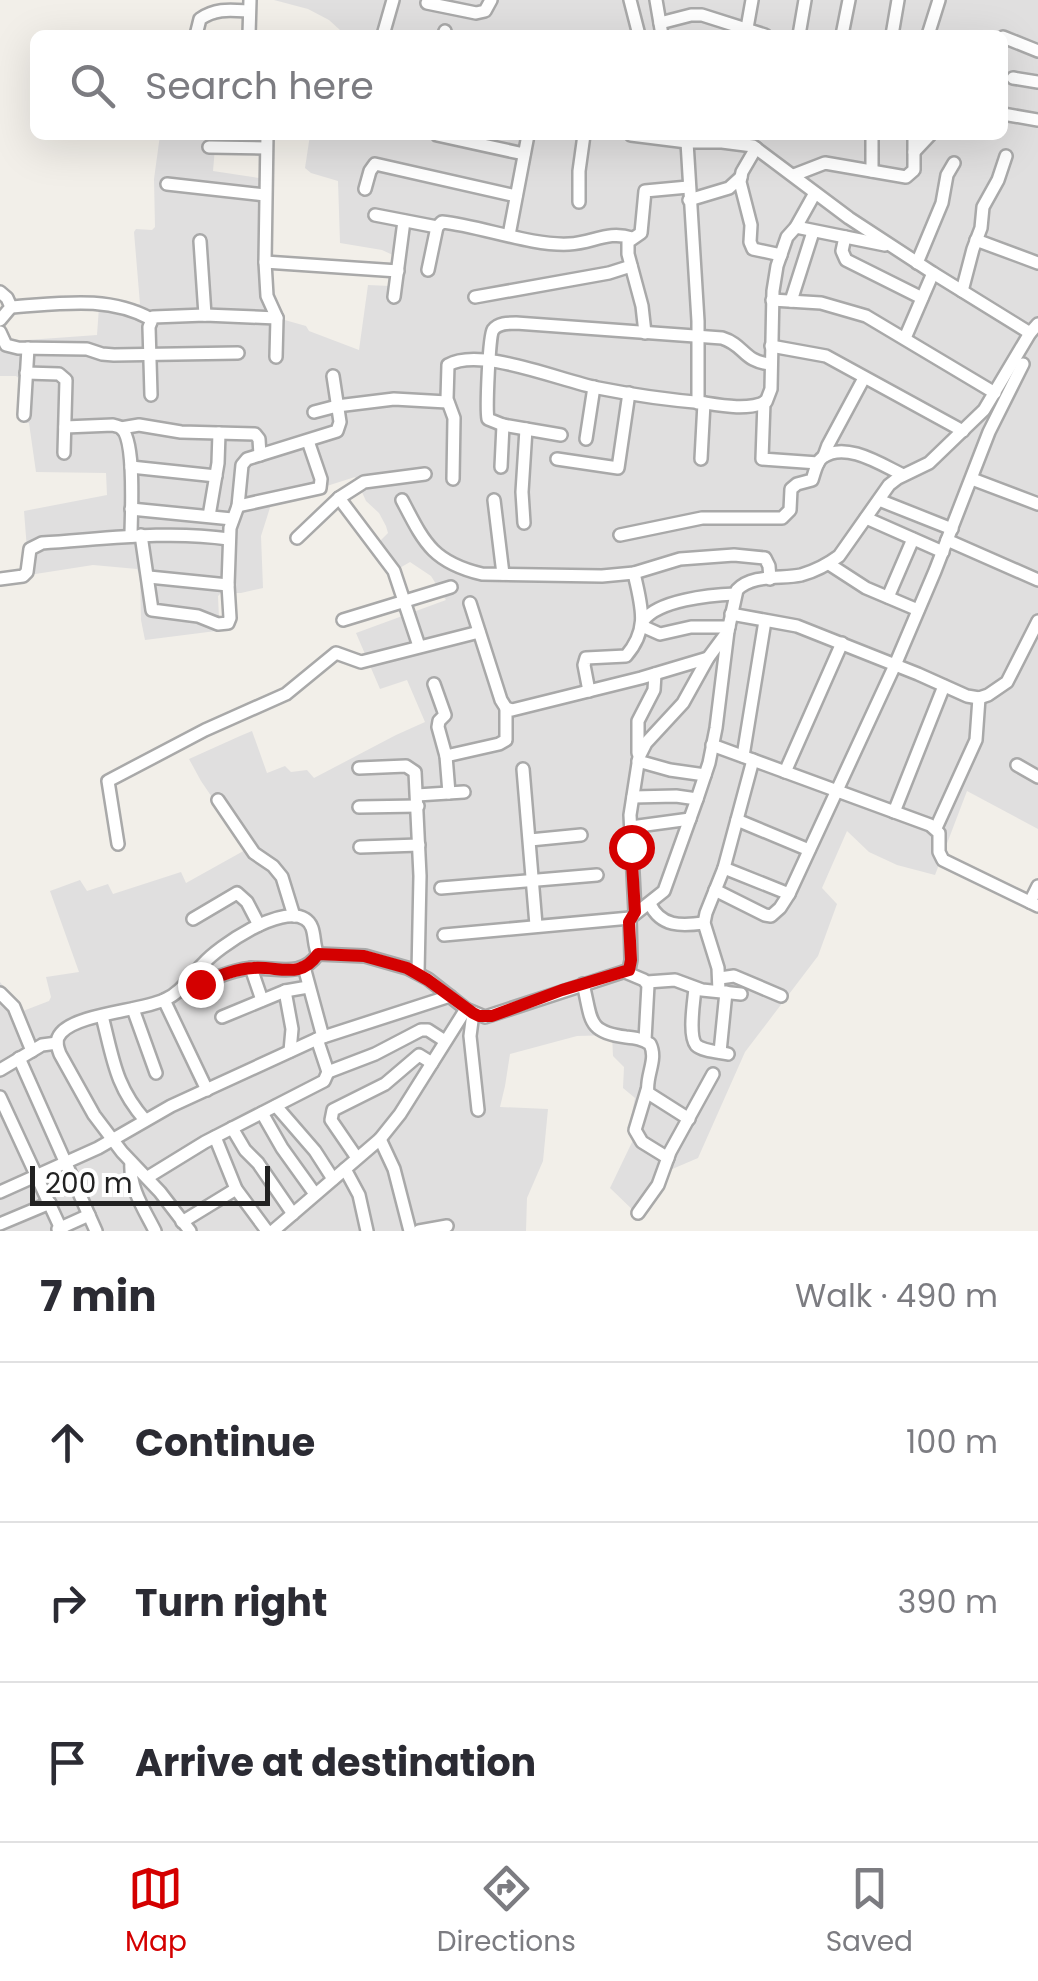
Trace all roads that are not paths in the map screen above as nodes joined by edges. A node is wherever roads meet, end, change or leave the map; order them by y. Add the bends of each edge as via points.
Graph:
1 (392, 0) edge
2 (492, 0) edge
3 (630, 0) edge
4 (656, 0) edge
5 (689, 0) edge
6 (752, 0) edge
7 (805, 0) edge
8 (849, 0) edge
9 (898, 0) edge
10 (938, 0) edge
11 (427, 3) dead end
12 (249, 5) edge
13 (690, 14) junction
14 (747, 28) junction
15 (661, 29) edge
16 (197, 30) edge
17 (384, 30) edge
18 (638, 30) edge
19 (752, 30) edge
20 (800, 30) edge
21 (843, 30) edge
22 (893, 30) edge
23 (929, 30) edge
24 (1008, 40) edge
25 (1038, 51) edge
26 (1013, 78) dead end
27 (1038, 82) edge
28 (1008, 115) edge
29 (1038, 120) edge
30 (460, 140) edge
31 (527, 140) edge
32 (583, 140) edge
33 (671, 140) edge
34 (872, 140) edge
35 (914, 140) edge
36 (925, 140) edge
37 (751, 141) edge
38 (267, 142) edge
39 (686, 142) junction
40 (209, 147) dead end
41 (914, 152) junction
42 (524, 154) junction
43 (1006, 156) dead end
44 (954, 163) dead end
45 (872, 172) junction
46 (794, 175) junction
47 (740, 177) junction
48 (167, 184) dead end
49 (365, 189) dead end
50 (688, 193) junction
51 (815, 193) junction
52 (266, 195) junction
53 (516, 196) junction
54 (579, 202) dead end
55 (375, 215) dead end
56 (404, 221) junction
57 (437, 227) junction
58 (796, 227) junction
59 (813, 232) junction
60 (509, 235) junction
61 (845, 237) junction
62 (632, 238) junction
63 (976, 240) junction
64 (200, 241) dead end
65 (894, 247) junction
66 (781, 254) junction
67 (265, 262) junction
68 (918, 263) junction
69 (1038, 263) edge
70 (631, 266) junction
71 (428, 270) dead end
72 (398, 271) junction
73 (933, 274) junction
74 (962, 291) junction
75 (0, 292) edge
76 (394, 297) dead end
77 (475, 297) dead end
78 (922, 298) junction
79 (772, 300) junction
80 (792, 300) junction
81 (11, 307) junction
82 (205, 315) junction
83 (277, 318) junction
84 (151, 319) junction
85 (0, 320) edge
86 (1034, 328) edge
87 (0, 332) edge
88 (645, 332) junction
89 (698, 337) junction
90 (905, 338) junction
91 (771, 346) junction
92 (28, 348) junction
93 (238, 353) dead end
94 (150, 356) junction
95 (276, 356) dead end
96 (490, 360) junction
97 (1018, 362) junction
98 (771, 364) junction
99 (1038, 372) edge
100 (26, 373) junction
101 (333, 376) dead end
102 (864, 378) junction
103 (594, 387) junction
104 (629, 393) junction
105 (995, 393) junction
106 (151, 396) dead end
107 (448, 402) junction
108 (764, 402) junction
109 (701, 403) junction
110 (337, 406) junction
111 (314, 412) dead end
112 (24, 415) dead end
113 (503, 425) junction
114 (65, 427) junction
115 (121, 428) junction
116 (526, 429) junction
117 (964, 432) junction
118 (219, 433) junction
119 (561, 435) dead end
120 (586, 438) dead end
121 (308, 441) junction
122 (64, 453) dead end
123 (260, 455) junction
124 (701, 459) dead end
125 (557, 460) dead end
126 (821, 460) junction
127 (131, 467) junction
128 (501, 467) dead end
129 (425, 474) dead end
130 (903, 475) junction
131 (216, 476) junction
132 (452, 479) dead end
133 (972, 479) junction
134 (338, 498) junction
135 (402, 500) dead end
136 (494, 500) dead end
137 (879, 500) junction
138 (1038, 504) edge
139 (238, 506) junction
140 (131, 509) junction
141 (209, 516) junction
142 (866, 518) junction
143 (232, 519) junction
144 (524, 522) dead end
145 (620, 535) dead end
146 (136, 536) junction
147 (297, 538) dead end
148 (913, 538) junction
149 (230, 539) junction
150 (947, 540) junction
151 (829, 564) junction
152 (634, 573) junction
153 (503, 574) junction
154 (149, 577) junction
155 (0, 579) edge
156 (770, 579) junction
157 (1038, 580) edge
158 (228, 584) junction
159 (450, 587) dead end
160 (734, 594) junction
161 (888, 597) junction
162 (405, 600) junction
163 (470, 602) dead end
164 (918, 610) junction
165 (343, 620) dead end
166 (765, 621) junction
167 (643, 623) junction
168 (729, 624) junction
169 (1037, 625) edge
170 (479, 632) junction
171 (842, 643) junction
172 (419, 646) junction
173 (708, 658) junction
174 (895, 665) junction
175 (655, 674) junction
176 (434, 684) dead end
177 (944, 686) junction
178 (590, 691) junction
179 (979, 698) junction
180 (506, 708) junction
181 (712, 745) junction
182 (446, 756) junction
183 (748, 758) junction
184 (638, 759) junction
185 (1017, 765) dead end
186 (359, 768) dead end
187 (523, 769) dead end
188 (785, 772) junction
189 (705, 775) junction
190 (1038, 777) edge
191 (836, 790) junction
192 (464, 792) dead end
193 (450, 793) junction
194 (633, 797) junction
195 (218, 800) dead end
196 (698, 800) junction
197 (417, 801) junction
198 (358, 807) dead end
199 (894, 812) junction
200 (690, 819) junction
201 (737, 820) junction
202 (631, 827) junction
203 (936, 828) junction
204 (581, 835) dead end
205 (530, 840) junction
206 (118, 844) dead end
207 (419, 845) junction
208 (360, 847) dead end
209 (809, 850) junction
210 (724, 868) junction
211 (597, 875) dead end
212 (532, 879) junction
213 (1038, 886) edge
214 (441, 888) dead end
215 (715, 890) junction
216 (789, 894) junction
217 (650, 904) junction
218 (1034, 904) edge
219 (632, 915) junction
220 (294, 916) junction
221 (193, 919) dead end
222 (704, 923) junction
223 (259, 925) junction
224 (536, 925) junction
225 (444, 935) dead end
226 (318, 954) junction
227 (304, 967) junction
228 (250, 968) junction
229 (625, 972) junction
230 (418, 973) junction
231 (646, 982) junction
232 (583, 984) junction
233 (308, 987) junction
234 (722, 987) junction
235 (695, 988) junction
236 (285, 990) junction
237 (0, 992) edge
238 (741, 994) dead end
239 (450, 996) junction
240 (781, 996) dead end
241 (170, 997) junction
242 (262, 1000) junction
243 (133, 1009) junction
244 (470, 1011) junction
245 (102, 1016) junction
246 (222, 1017) dead end
247 (320, 1038) junction
248 (646, 1040) junction
249 (445, 1042) junction
250 (56, 1043) junction
251 (32, 1050) junction
252 (290, 1051) junction
253 (19, 1058) junction
254 (432, 1063) junction
255 (0, 1070) edge
256 (328, 1072) junction
257 (156, 1073) dead end
258 (712, 1074) dead end
259 (208, 1090) junction
260 (647, 1090) junction
261 (1, 1102) edge
262 (276, 1106) junction
263 (478, 1110) dead end
264 (262, 1113) junction
265 (688, 1119) junction
266 (145, 1120) junction
267 (232, 1128) junction
268 (215, 1137) junction
269 (380, 1139) junction
270 (112, 1140) junction
271 (357, 1158) junction
272 (668, 1158) junction
273 (131, 1162) junction
274 (65, 1164) junction
275 (345, 1168) junction
276 (38, 1175) junction
277 (148, 1177) junction
278 (334, 1179) junction
279 (2, 1187) edge
280 (236, 1188) junction
281 (315, 1194) junction
282 (50, 1203) junction
283 (638, 1212) dead end
284 (293, 1214) junction
285 (89, 1216) junction
286 (0, 1224) edge
287 (186, 1226) edge
288 (446, 1226) dead end
289 (59, 1230) edge
290 (96, 1231) edge
291 (156, 1231) edge
292 (270, 1231) edge
293 (368, 1231) edge
294 (410, 1231) edge
295 (419, 1231) edge

1 - 17 street
2 - 11 street via 476,13
3 - 18 street
4 - 15 street
5 - 13 street
6 - 14 street
7 - 20 street
8 - 21 street
9 - 22 street
10 - 23 street
12 - 16 street via 208,13
13 - 14 street
13 - 15 street
14 - 19 street
24 - 25 street
26 - 27 street
28 - 29 street
30 - 42 street
31 - 42 street
32 - 54 street
33 - 39 street
34 - 45 street
35 - 41 street
36 - 41 street
37 - 39 street
37 - 46 street
37 - 47 street
38 - 40 street
38 - 52 street
39 - 50 street
41 - 45 street via 914,170 906,177
42 - 53 street
43 - 63 street
44 - 68 street
45 - 46 street via 825,163
46 - 51 street
47 - 50 street via 729,188
47 - 66 street via 751,246
48 - 52 street
49 - 53 street via 375,164
50 - 62 street via 645,191 641,232
50 - 89 street
51 - 58 street
51 - 65 street
52 - 67 street
53 - 60 street
55 - 56 street
56 - 57 street
56 - 72 street
57 - 60 street via 445,222
57 - 71 street
58 - 59 street
58 - 66 street
59 - 61 street
59 - 80 street
60 - 62 street via 570,244 618,233
61 - 65 street
61 - 78 street via 846,260
62 - 70 street
63 - 69 street
63 - 74 street
64 - 82 street
65 - 68 street
66 - 79 street
67 - 72 street
67 - 83 street via 267,296
68 - 73 street
70 - 77 street
70 - 88 street
72 - 76 street
73 - 74 street
73 - 78 street
74 - 86 street
75 - 81 street
78 - 90 street
79 - 80 street
79 - 91 street
80 - 90 street via 866,316
81 - 84 street via 106,303
81 - 85 street
82 - 83 street
82 - 84 street
83 - 95 street
84 - 94 street
86 - 97 street
87 - 92 street via 6,345
88 - 89 street
88 - 96 street via 502,324 492,332
89 - 98 street via 728,339 754,362
89 - 109 street
90 - 105 street
91 - 98 street
91 - 102 street via 826,356
92 - 94 street
92 - 100 street
93 - 94 street
94 - 106 street
96 - 103 street
96 - 107 street via 448,365
96 - 113 street via 486,412
97 - 99 street
97 - 105 street
97 - 133 street
98 - 108 street
100 - 112 street
100 - 114 street via 64,376
101 - 110 street
102 - 117 street
102 - 126 street
103 - 104 street
103 - 120 street
104 - 109 street
104 - 125 street via 618,468
105 - 117 street
107 - 110 street
107 - 132 street via 454,418
108 - 109 street
108 - 126 street via 762,458
109 - 124 street
110 - 111 street
110 - 121 street via 337,432
113 - 116 street
113 - 128 street
114 - 115 street
114 - 122 street
115 - 118 street
115 - 127 street
116 - 119 street
116 - 144 street
117 - 130 street via 929,463
118 - 123 street via 254,434
118 - 131 street
121 - 123 street
121 - 139 street via 320,488
123 - 139 street via 242,464
126 - 130 street via 843,452 860,455
126 - 145 street via 812,480 791,489 790,510 782,518 702,518
127 - 131 street
127 - 140 street
129 - 134 street via 372,480
130 - 137 street
131 - 141 street
133 - 138 street
133 - 150 street
134 - 147 street
134 - 162 street via 394,570
135 - 153 street via 435,553 463,570
136 - 153 street
137 - 142 street
137 - 150 street
139 - 143 street
140 - 141 street
140 - 146 street
141 - 143 street
142 - 148 street
142 - 151 street
143 - 149 street
146 - 149 street
146 - 154 street
146 - 155 street via 37,544 23,576
148 - 150 street
148 - 161 street
149 - 158 street
150 - 157 street
150 - 164 street
151 - 156 street
151 - 161 street
152 - 153 street
152 - 156 street via 680,559 758,556 768,562
152 - 167 street
154 - 158 street
154 - 158 street via 152,610 224,625 230,618
156 - 160 street via 741,584
159 - 162 street
160 - 167 street via 654,610
160 - 168 street
161 - 164 street
162 - 165 street
162 - 172 street
163 - 170 street
164 - 174 street
166 - 168 street
166 - 171 street
166 - 183 street
167 - 168 street via 660,634
167 - 178 street via 626,656 586,658
168 - 173 street
168 - 181 street
169 - 179 street via 1007,682
170 - 172 street
170 - 180 street
171 - 174 street
171 - 188 street
172 - 206 street via 362,662 336,653 286,694 108,781
173 - 175 street
173 - 184 street via 683,703
174 - 177 street
174 - 191 street
175 - 178 street
175 - 184 street via 638,721
176 - 182 street via 445,715 438,727
177 - 179 street
177 - 199 street
178 - 180 street
179 - 203 street via 976,740
180 - 182 street via 506,740
181 - 183 street
181 - 189 street
182 - 193 street
183 - 188 street
183 - 201 street
184 - 189 street
184 - 194 street
185 - 190 street
186 - 197 street via 410,766
187 - 205 street
188 - 191 street
189 - 196 street
191 - 199 street
191 - 209 street
192 - 193 street
193 - 197 street
194 - 196 street
194 - 202 street
195 - 220 street via 254,853 282,877
196 - 200 street
197 - 198 street
197 - 207 street
199 - 203 street
200 - 202 street
200 - 217 street via 664,891
201 - 209 street
201 - 210 street
202 - 219 street
203 - 218 street via 944,860
204 - 205 street
205 - 212 street
207 - 208 street
207 - 230 street
209 - 216 street
210 - 215 street
210 - 216 street
211 - 212 street
212 - 214 street
212 - 224 street
213 - 218 street
215 - 216 street via 771,916
215 - 222 street
217 - 219 street
217 - 222 street via 673,924
219 - 224 street
219 - 229 street via 631,966
220 - 223 street
220 - 226 street via 311,926
221 - 223 street via 238,893
222 - 234 street
223 - 241 street via 204,962
224 - 225 street
226 - 227 street
226 - 230 street via 364,956
227 - 228 street
227 - 233 street
228 - 241 street
228 - 242 street
229 - 231 street
229 - 232 street
230 - 239 street
231 - 235 street via 675,980
231 - 248 street
232 - 244 street via 492,1016
232 - 248 street via 598,1029
233 - 236 street
233 - 247 street
234 - 235 street
234 - 235 street via 724,1053 695,1042
234 - 238 street
234 - 240 street via 727,976
236 - 242 street
236 - 252 street
237 - 251 street
239 - 244 street
239 - 247 street
241 - 243 street
241 - 259 street
242 - 246 street
243 - 245 street
243 - 257 street
244 - 249 street
244 - 263 street
245 - 250 street via 69,1026
245 - 266 street via 120,1086
247 - 252 street
247 - 256 street
248 - 260 street via 654,1055
249 - 254 street
249 - 256 street via 422,1030
250 - 251 street
250 - 270 street
251 - 253 street
252 - 259 street
253 - 255 street
253 - 274 street
254 - 269 street
254 - 271 street via 420,1055 385,1084 333,1110 333,1125
256 - 262 street via 324,1081
258 - 265 street
259 - 266 street
260 - 265 street
260 - 272 street via 635,1130
261 - 276 street
262 - 264 street
262 - 278 street
264 - 267 street
264 - 281 street
265 - 272 street
266 - 270 street
267 - 268 street
267 - 284 street
268 - 277 street
268 - 280 street
269 - 271 street
269 - 294 street
270 - 273 street
270 - 274 street
271 - 275 street
272 - 283 street
273 - 277 street
273 - 291 street via 134,1187
274 - 276 street
274 - 285 street
275 - 278 street
275 - 293 street
276 - 279 street
276 - 282 street
277 - 287 street
278 - 281 street
280 - 287 street
280 - 292 street
281 - 284 street
282 - 286 street
282 - 289 street
284 - 292 street
285 - 289 street
285 - 290 street
288 - 295 street

